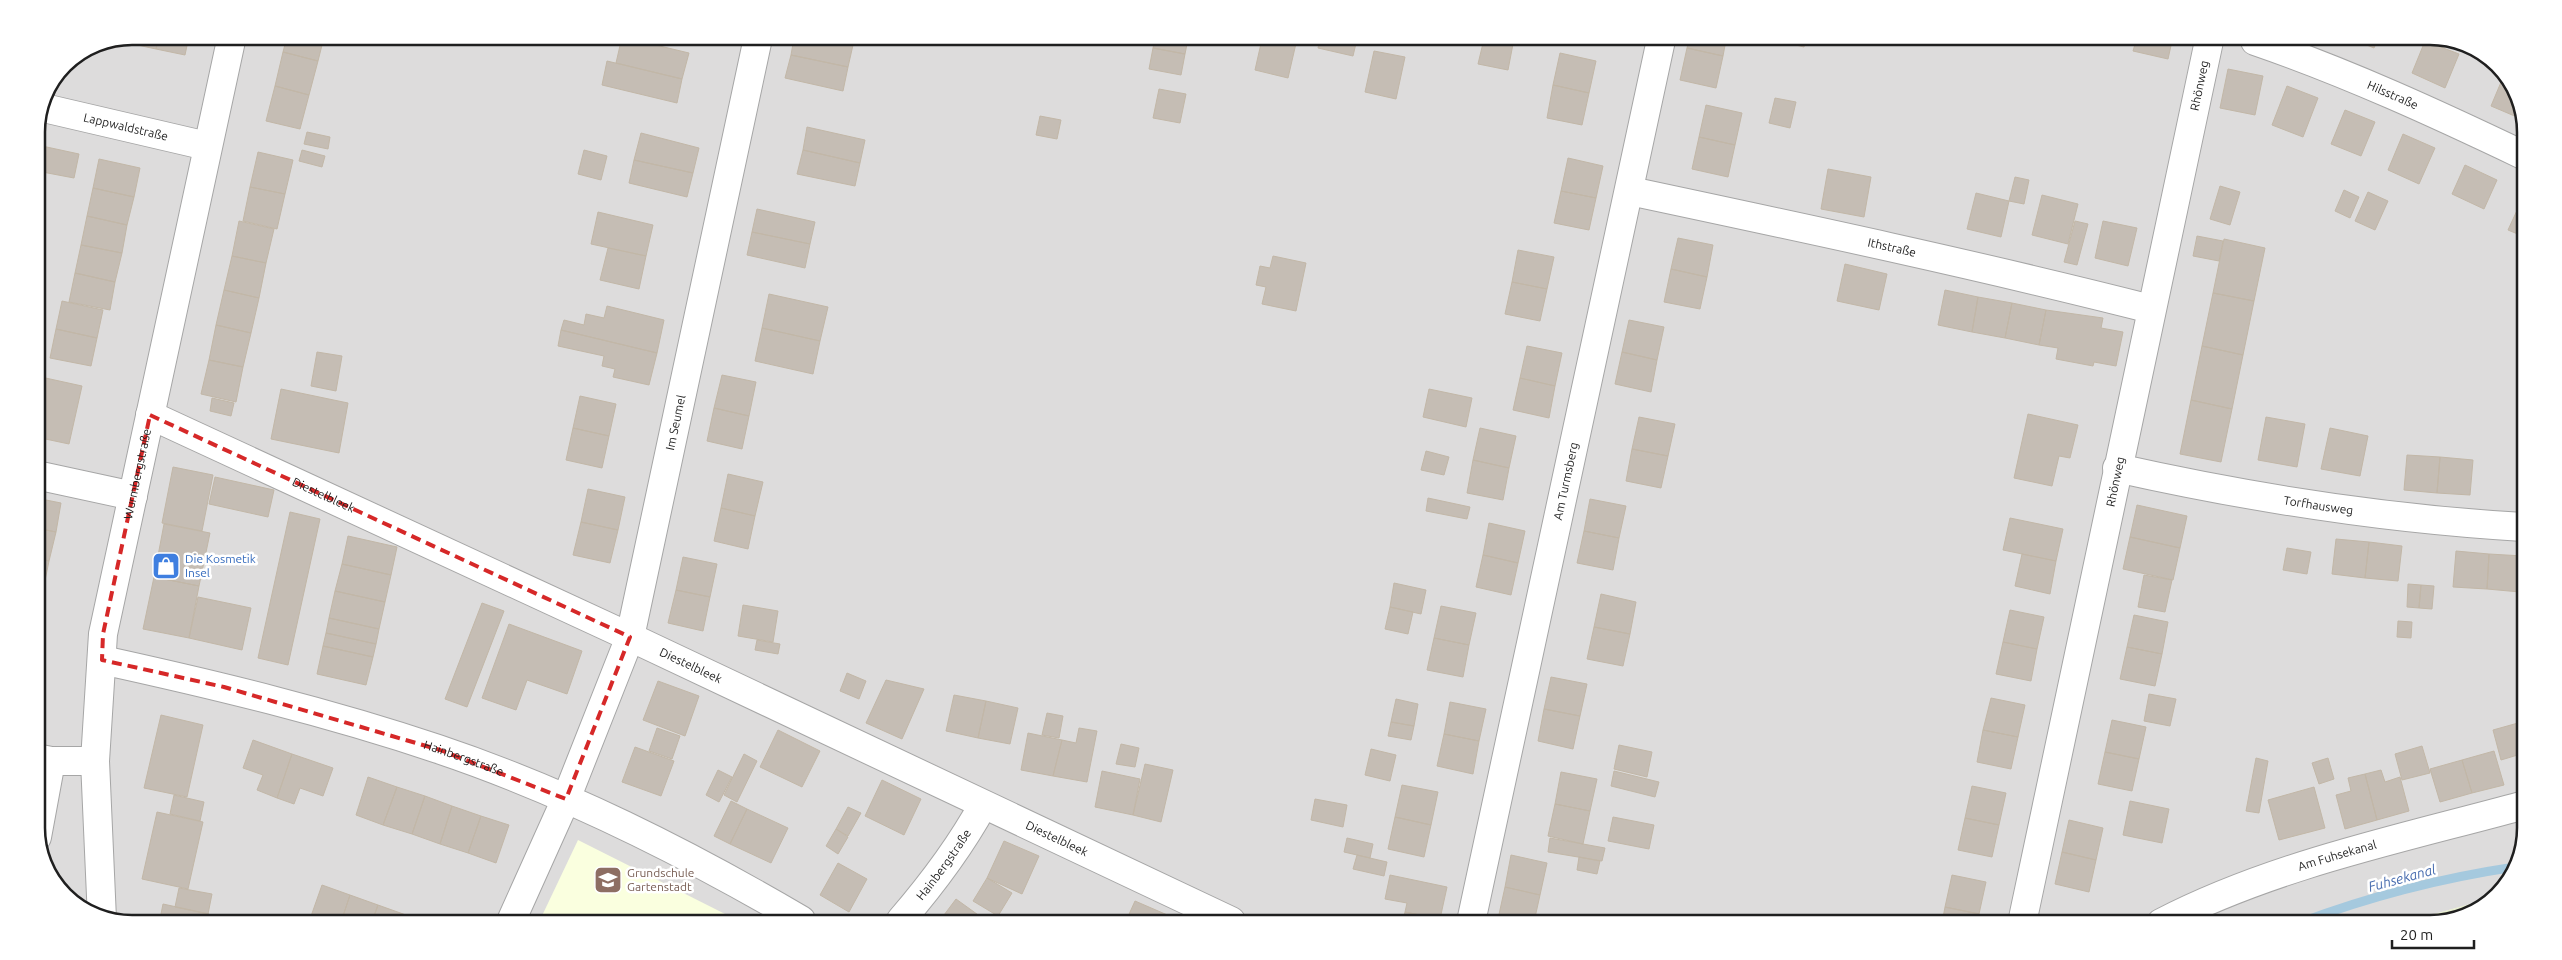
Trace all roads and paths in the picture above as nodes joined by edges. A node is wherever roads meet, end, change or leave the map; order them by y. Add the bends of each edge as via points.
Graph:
1 (230, 45) edge
2 (757, 45) edge
3 (1653, 45) edge
4 (2208, 45) edge
5 (2265, 45) edge
6 (49, 109) edge
7 (207, 146) junction
8 (2517, 152) edge
9 (1630, 191) junction
10 (2151, 309) junction
11 (150, 415) junction
12 (2117, 468) junction
13 (45, 477) edge
14 (133, 496) junction
15 (2517, 526) edge
16 (630, 637) junction
17 (102, 660) junction
18 (45, 760) edge
19 (96, 761) junction
20 (566, 799) junction
21 (983, 805) junction
22 (2517, 807) edge
23 (102, 909) edge
24 (514, 915) edge
25 (792, 915) edge
26 (904, 915) edge
27 (1217, 915) edge
28 (1473, 915) edge
29 (2024, 915) edge
30 (2178, 915) edge

1 - 7 street, Wurmbergstraße
2 - 16 street, Im Seumel
3 - 9 street, Am Turmsberg
4 - 10 street, Rhönweg
5 - 8 street, Hilsstraße via 2383,91
6 - 7 street, Lappwaldstraße
7 - 11 street, Wurmbergstraße
9 - 10 street, Ithstraße via 1901,248
9 - 28 street, Am Turmsberg
10 - 12 street, Rhönweg
11 - 14 street, Wurmbergstraße
11 - 16 street, Diestelbleek
12 - 15 street, Torfhausweg via 2317,507
12 - 29 street, Rhönweg
13 - 14 street
14 - 17 street, Wurmbergstraße via 103,634
16 - 20 street, Im Seumel
16 - 21 street, Diestelbleek
17 - 19 street, Wurmbergstraße
17 - 20 street, Hainbergstraße via 224,687 332,716 440,750
18 - 19 street
19 - 23 street, Wurmbergstraße
20 - 24 street, Im Seumel
20 - 25 street, Hainbergstraße via 693,859
21 - 26 street, Hainbergstraße via 967,835 933,883
21 - 27 street, Diestelbleek
22 - 30 street, Am Fuhsekanal via 2357,850 2240,886

